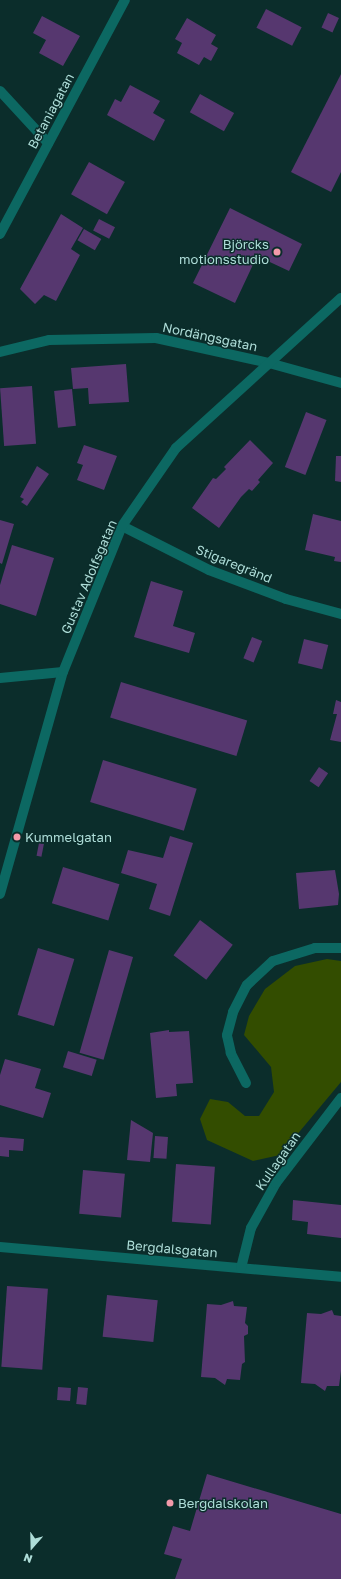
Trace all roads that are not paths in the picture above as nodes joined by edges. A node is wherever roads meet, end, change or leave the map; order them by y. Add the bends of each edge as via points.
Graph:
1 (125, 0) edge
2 (0, 91) edge
3 (48, 142) junction
4 (0, 234) edge
5 (341, 298) edge
6 (0, 352) edge
7 (269, 363) junction
8 (341, 383) edge
9 (122, 526) junction
10 (341, 614) edge
11 (63, 672) junction
12 (0, 678) edge
13 (0, 894) edge
14 (341, 948) edge
15 (246, 1083) dead end
16 (341, 1098) edge
17 (0, 1247) edge
18 (241, 1268) junction
19 (341, 1277) edge

1 - 3 street, Betaniagatan
2 - 3 street
3 - 4 street, Betaniagatan
5 - 7 street, Gustav Adolfsgatan
6 - 7 street, Nordängsgatan via 49,340 156,338
7 - 8 street, Nordängsgatan
7 - 9 street, Gustav Adolfsgatan via 176,448
9 - 10 street, Stigaregränd via 209,570 286,599
9 - 11 street, Gustav Adolfsgatan
11 - 12 street
11 - 13 street, Gustav Adolfsgatan
14 - 15 street via 315,948 273,961 247,985 233,1012 227,1035 231,1053
16 - 18 street, Kullagatan via 276,1183 252,1228
17 - 18 street, Bergdalsgatan
18 - 19 street, Bergdalsgatan

